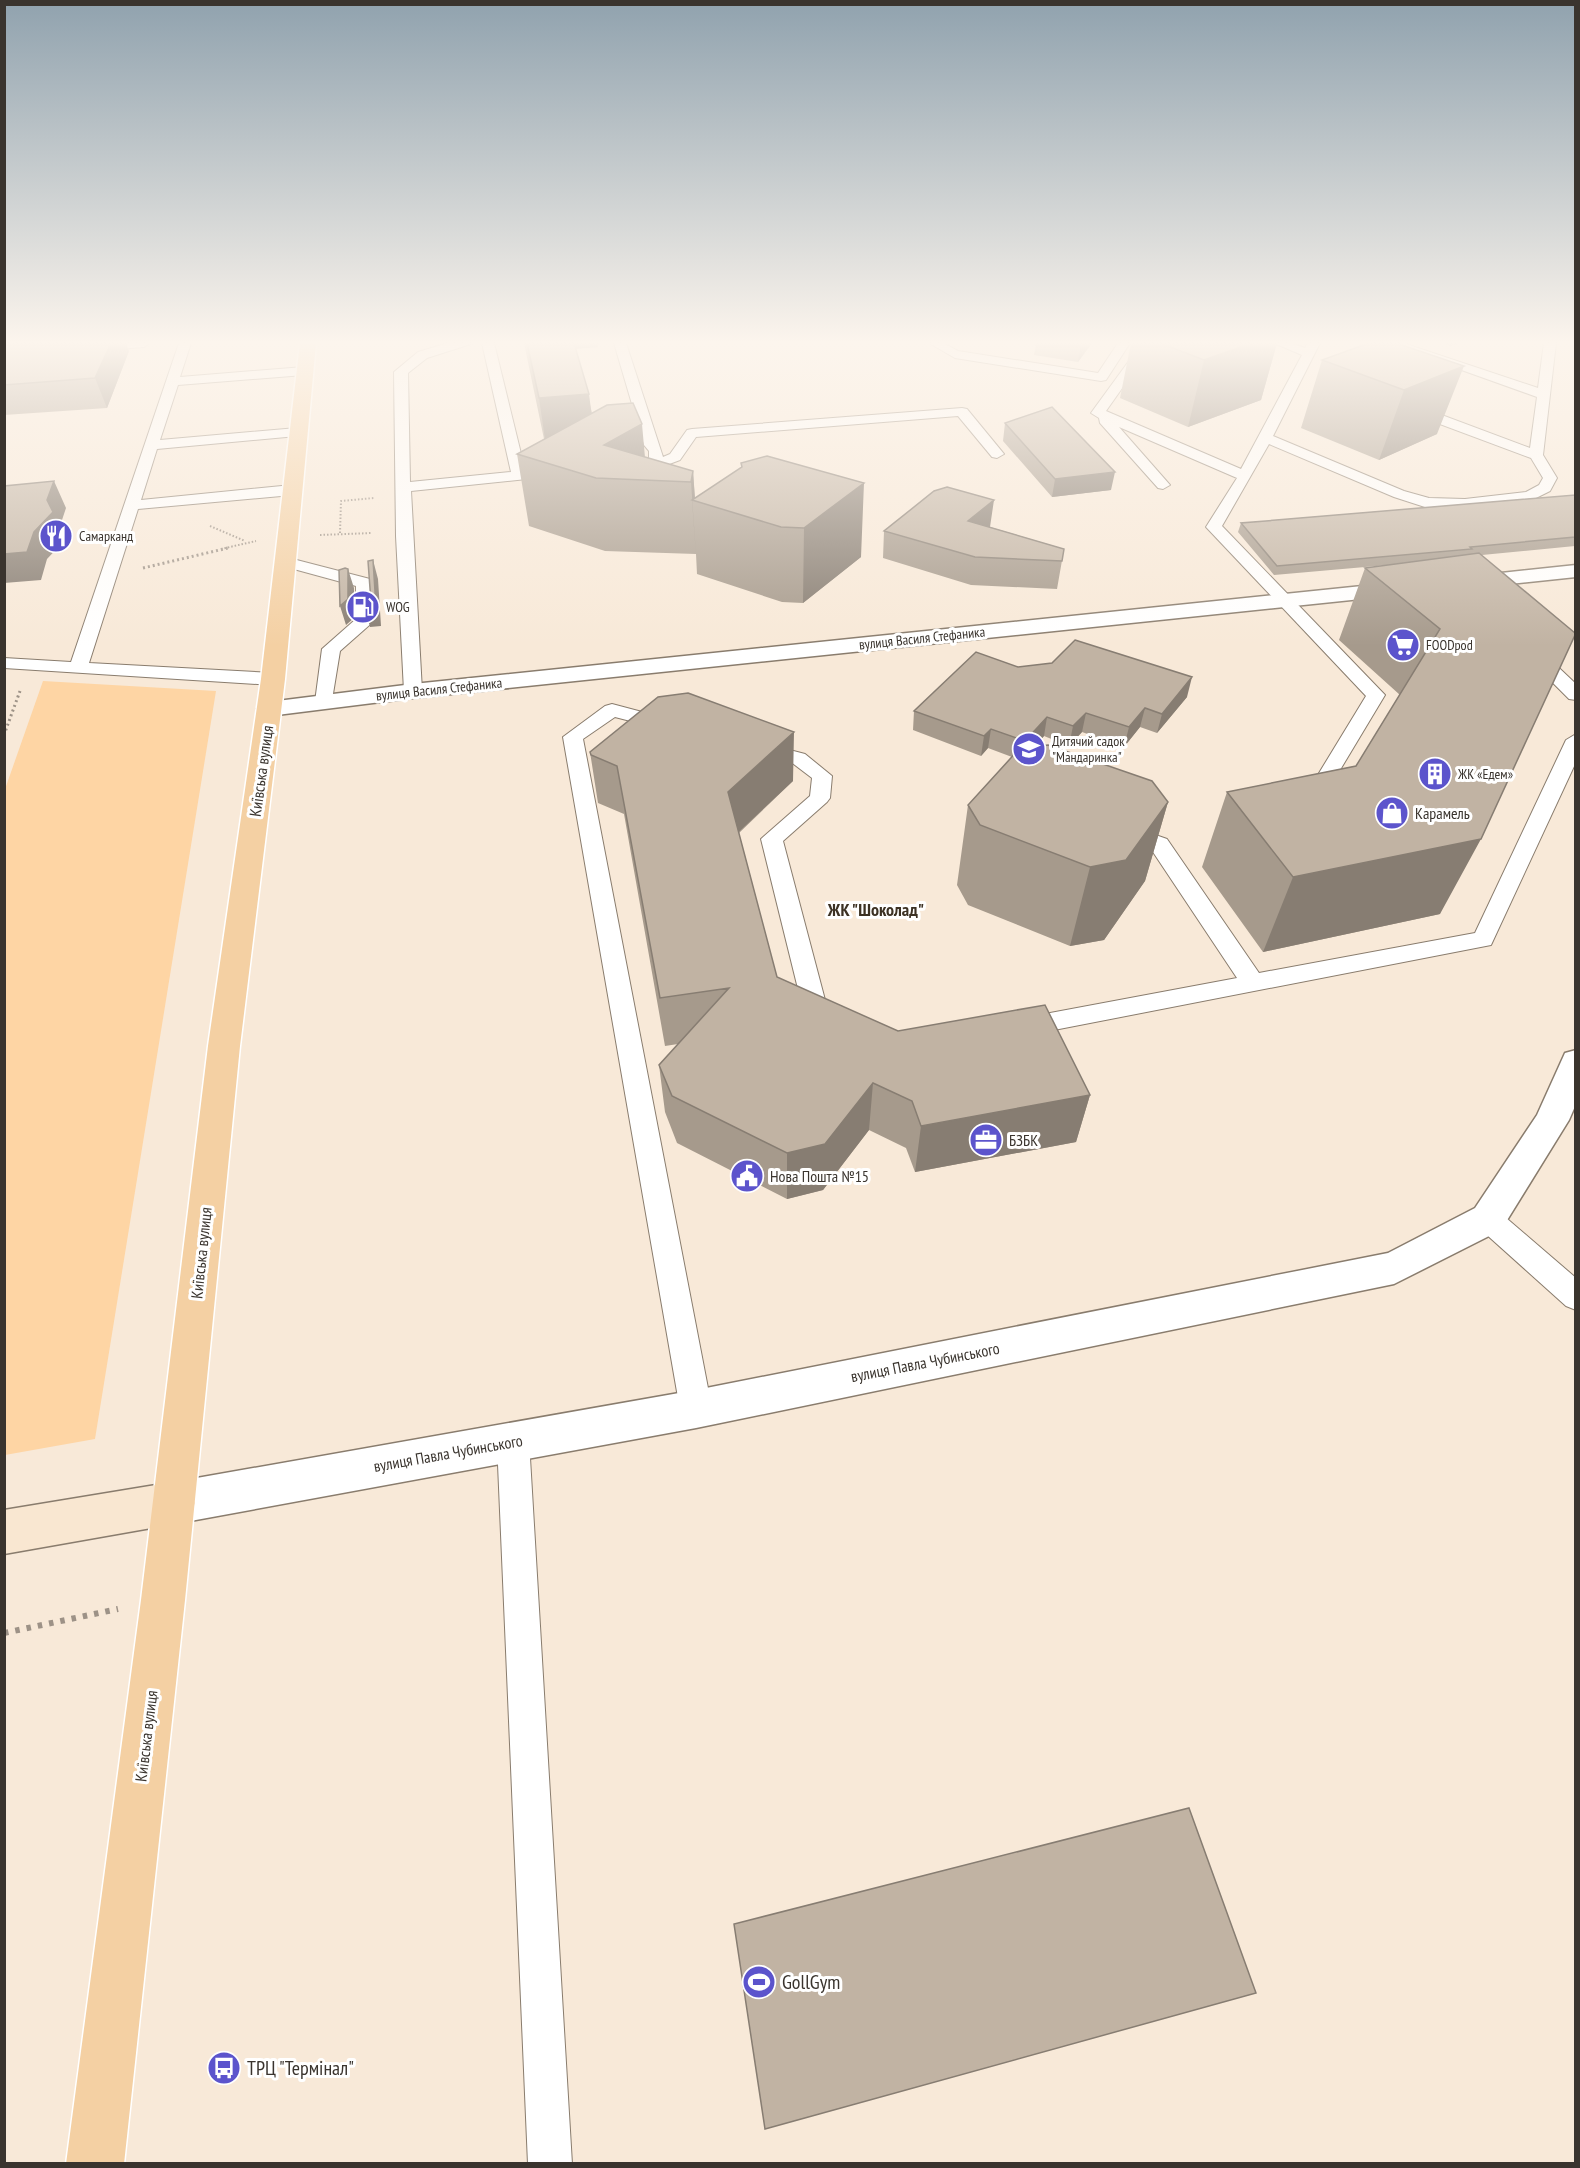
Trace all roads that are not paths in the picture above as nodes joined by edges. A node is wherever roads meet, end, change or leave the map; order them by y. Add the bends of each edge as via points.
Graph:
1 (160, 444) edge
2 (296, 444) edge
3 (402, 444) edge
4 (512, 444) edge
5 (651, 444) edge
6 (684, 444) edge
7 (989, 444) edge
8 (1127, 444) edge
9 (1171, 444) edge
10 (1263, 444) edge
11 (1281, 444) edge
12 (1507, 444) edge
13 (1537, 444) edge
14 (151, 445) joint
15 (997, 454) dead end
16 (1536, 455) junction
17 (656, 465) junction
18 (613, 467) edge
19 (570, 471) edge
20 (519, 475) junction
21 (1245, 476) junction
22 (1163, 484) dead end
23 (292, 490) junction
24 (403, 491) junction
25 (132, 505) junction
26 (285, 562) junction
27 (1575, 571) edge
28 (1286, 601) junction
29 (1518, 639) edge
30 (4, 663) edge
31 (78, 668) junction
32 (273, 679) junction
33 (413, 691) junction
34 (1575, 695) edge
35 (324, 702) junction
36 (269, 709) junction
37 (688, 730) edge
38 (1575, 740) edge
39 (732, 741) edge
40 (1300, 820) edge
41 (1107, 825) edge
42 (1252, 983) junction
43 (854, 1025) edge
44 (997, 1032) edge
45 (1575, 1062) edge
46 (1488, 1219) junction
47 (1575, 1297) edge
48 (696, 1409) junction
49 (513, 1441) junction
50 (174, 1503) junction
51 (4, 1532) edge
52 (95, 2163) edge
53 (550, 2163) edge

1 - 14 lane
2 - 23 main road, Київська вулиця
3 - 24 lane
4 - 20 lane
5 - 17 lane via 656,452
6 - 17 lane via 675,457
7 - 15 lane
8 - 22 lane
9 - 21 lane
10 - 21 lane
11 - 16 lane via 1408,498 1440,504 1507,500 1538,492 1550,478
12 - 16 lane
13 - 16 lane
14 - 25 lane
17 - 18 lane
19 - 20 lane
20 - 24 lane
21 - 28 lane via 1214,527
23 - 25 lane
23 - 26 main road, Київська вулиця
24 - 33 lane
25 - 31 lane
26 - 32 main road, Київська вулиця
26 - 35 lane via 364,583 365,621 331,649
27 - 28 street, вулиця Василя Стефаника via 1470,591 1432,586
28 - 33 street, вулиця Василя Стефаника
28 - 40 lane via 1376,695
29 - 34 lane
30 - 31 lane
31 - 32 lane
32 - 36 main road, Київська вулиця
33 - 35 street, вулиця Василя Стефаника
35 - 36 street, вулиця Василя Стефаника
36 - 50 main road, Київська вулиця via 224,1046
37 - 48 lane via 612,710 573,737
38 - 42 lane via 1483,939
39 - 43 lane via 798,758 822,776 820,798 772,839 814,1005
41 - 42 lane via 1159,844
42 - 44 lane
45 - 46 street, вулиця Павла Чубинського via 1551,1120
46 - 47 lane
46 - 48 street, вулиця Павла Чубинського via 1394,1268
48 - 49 street, вулиця Павла Чубинського
49 - 50 street, вулиця Павла Чубинського
49 - 53 lane
50 - 51 main road
50 - 52 main road, Київська вулиця

